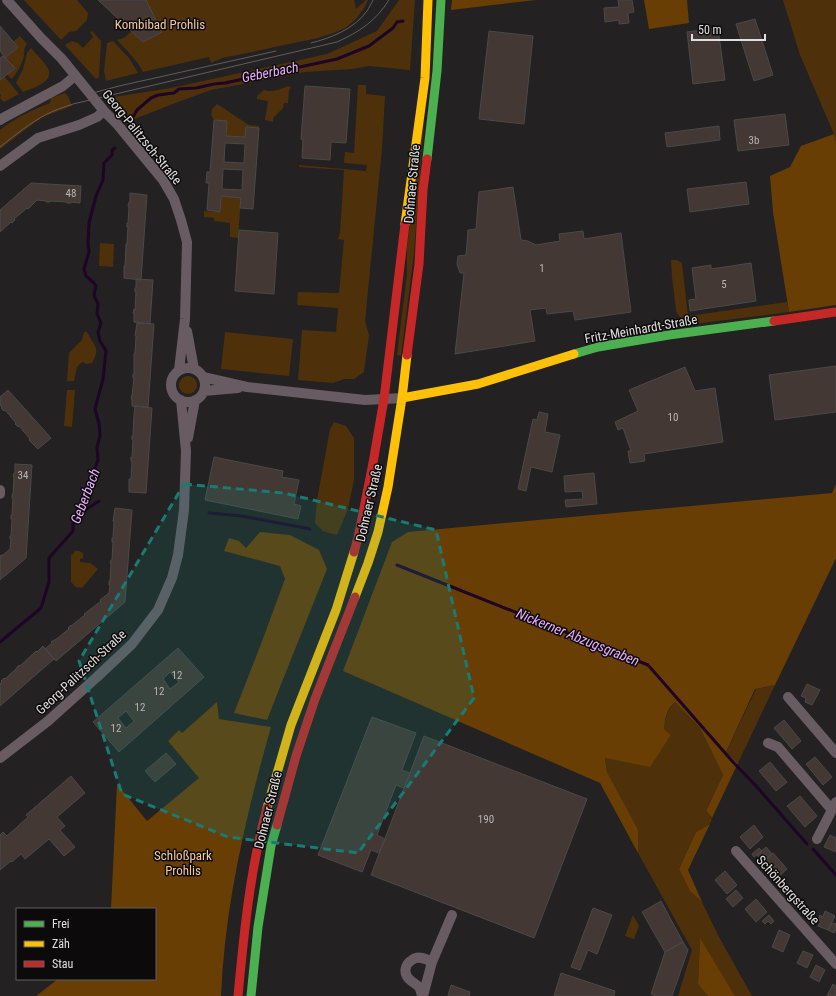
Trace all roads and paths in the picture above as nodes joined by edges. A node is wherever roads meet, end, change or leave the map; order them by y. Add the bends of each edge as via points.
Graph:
1 (7, 0) edge
2 (428, 0) edge
3 (441, 0) edge
4 (75, 76) junction
5 (104, 111) junction
6 (0, 120) edge
7 (0, 166) edge
8 (836, 312) edge
9 (185, 319) junction
10 (194, 368) junction
11 (179, 370) junction
12 (203, 377) junction
13 (247, 387) junction
14 (204, 391) junction
15 (402, 398) junction
16 (181, 400) junction
17 (195, 400) junction
18 (384, 400) junction
19 (186, 451) junction
20 (0, 490) edge
21 (0, 494) edge
22 (788, 697) dead end
23 (768, 743) dead end
24 (836, 754) edge
25 (0, 758) edge
26 (834, 806) edge
27 (817, 839) dead end
28 (736, 851) dead end
29 (452, 915) dead end
30 (432, 962) junction
31 (836, 964) edge
32 (238, 996) edge
33 (251, 996) edge
34 (423, 996) edge

1 - 4 street, Georg-Palitzsch-Straße
2 - 18 main road, Dohnaer Straße via 425,78
3 - 15 main road, Dohnaer Straße via 437,72 423,190 419,264
4 - 5 street, Georg-Palitzsch-Straße
4 - 6 street via 62,86
5 - 7 street via 97,117 38,138
5 - 9 street, Georg-Palitzsch-Straße via 163,180 174,199 187,242
8 - 15 main road, Fritz-Meinhardt-Straße via 669,335 598,348 478,384
9 - 10 street, Georg-Palitzsch-Straße
9 - 11 street, Georg-Palitzsch-Straße
10 - 11 street
10 - 12 street
11 - 16 street, Georg-Palitzsch-Straße via 174,375 171,386 174,395
12 - 13 street
12 - 14 street
13 - 14 street
13 - 18 street
14 - 17 street
15 - 18 street, Fritz-Meinhardt-Straße
15 - 33 main road, Dohnaer Straße via 378,532 315,699 271,846 258,927
16 - 17 street
16 - 19 street, Georg-Palitzsch-Straße
17 - 19 street, Georg-Palitzsch-Straße
18 - 32 main road, Dohnaer Straße via 358,538 336,610 291,725 266,813 251,880
19 - 25 street, Georg-Palitzsch-Straße via 184,510 178,555 172,578 158,610 132,644 97,678
20 - 21 street
22 - 24 street
23 - 26 street via 778,747
26 - 27 street
28 - 31 street, Schönbergstraße
29 - 30 street
30 - 34 street
30 - 34 street via 415,958 406,966 409,979 418,986

